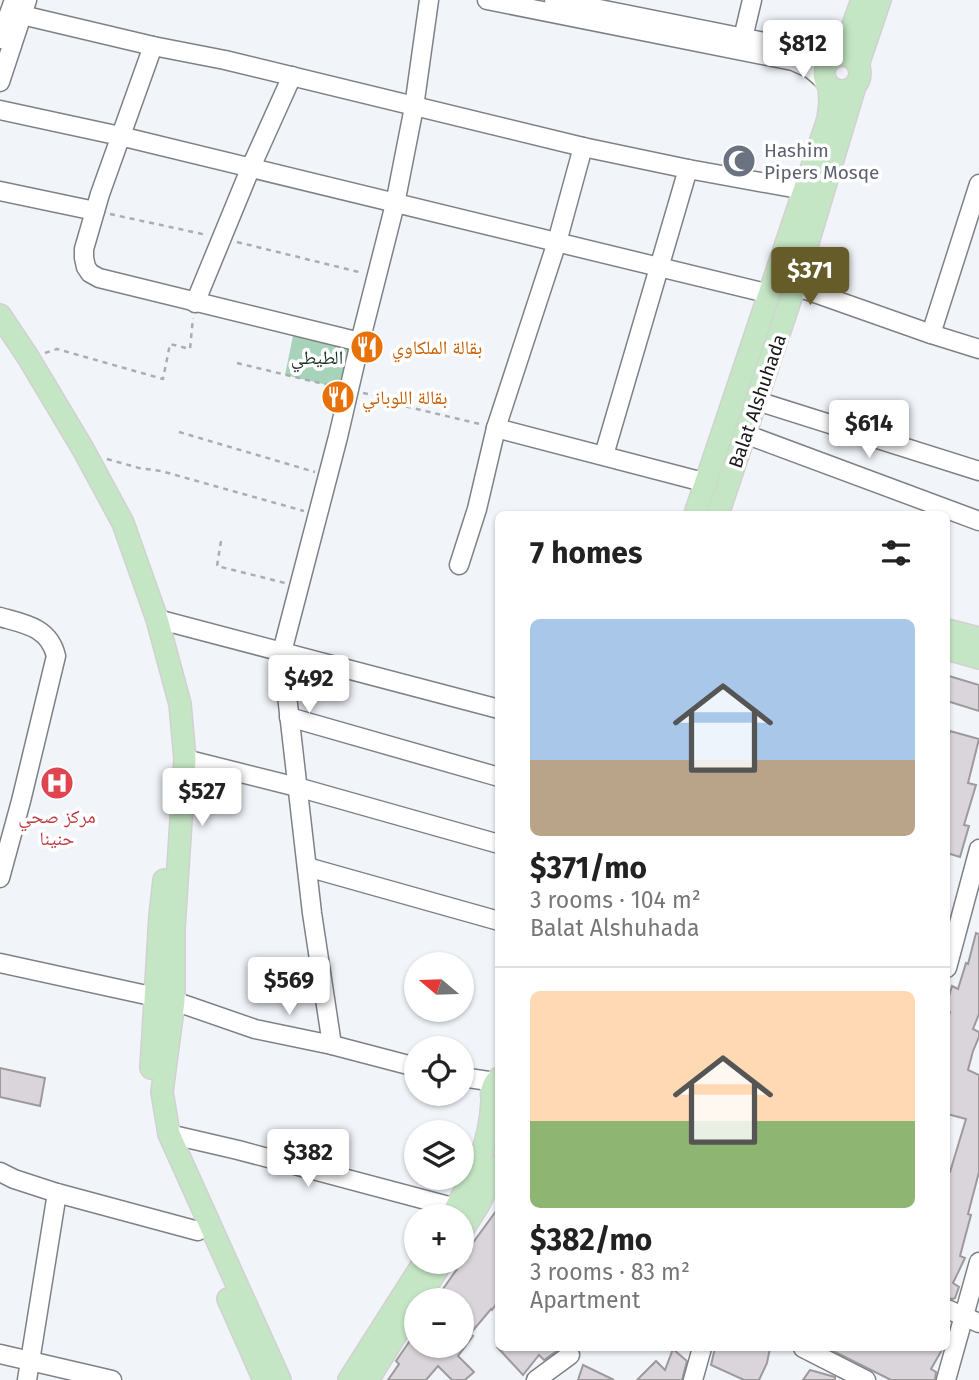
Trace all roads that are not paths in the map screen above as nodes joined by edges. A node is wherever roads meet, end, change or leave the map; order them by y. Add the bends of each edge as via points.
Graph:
1 (429, 0) edge
2 (487, 0) edge
3 (554, 0) edge
4 (752, 0) edge
5 (862, 0) edge
6 (880, 0) edge
7 (600, 4) edge
8 (21, 5) edge
9 (743, 38) junction
10 (0, 39) edge
11 (153, 46) junction
12 (836, 56) junction
13 (803, 57) junction
14 (859, 65) junction
15 (292, 76) junction
16 (0, 82) edge
17 (828, 84) junction
18 (855, 86) junction
19 (414, 107) junction
20 (0, 110) edge
21 (120, 136) junction
22 (583, 148) junction
23 (251, 167) junction
24 (688, 169) junction
25 (979, 184) edge
26 (804, 190) junction
27 (0, 191) edge
28 (395, 204) junction
29 (95, 211) junction
30 (557, 242) junction
31 (660, 267) junction
32 (795, 286) junction
33 (770, 294) junction
34 (195, 303) junction
35 (0, 315) edge
36 (931, 334) junction
37 (0, 336) edge
38 (360, 342) junction
39 (979, 349) edge
40 (757, 401) junction
41 (496, 428) junction
42 (745, 434) junction
43 (604, 455) junction
44 (979, 471) edge
45 (707, 483) junction
46 (696, 511) edge
47 (719, 511) edge
48 (979, 521) edge
49 (459, 565) dead end
50 (0, 617) edge
51 (157, 619) junction
52 (950, 630) edge
53 (979, 638) edge
54 (950, 650) edge
55 (282, 652) junction
56 (979, 658) edge
57 (495, 708) edge
58 (289, 717) junction
59 (185, 759) junction
60 (495, 776) edge
61 (298, 787) junction
62 (495, 843) edge
63 (979, 849) edge
64 (307, 867) junction
65 (0, 878) edge
66 (495, 920) edge
67 (950, 957) edge
68 (0, 964) edge
69 (165, 1000) junction
70 (332, 1045) junction
71 (404, 1064) edge
72 (474, 1083) edge
73 (474, 1089) edge
74 (495, 1093) edge
75 (169, 1134) junction
76 (0, 1172) edge
77 (495, 1173) edge
78 (57, 1194) junction
79 (425, 1204) edge
80 (458, 1204) edge
81 (474, 1212) edge
82 (198, 1231) junction
83 (979, 1262) edge
84 (416, 1274) edge
85 (963, 1316) edge
86 (404, 1322) edge
87 (571, 1351) edge
88 (701, 1351) edge
89 (809, 1351) edge
90 (0, 1354) edge
91 (29, 1360) junction
92 (27, 1380) edge
93 (112, 1380) edge
94 (264, 1380) edge
95 (280, 1380) edge
96 (349, 1380) edge
97 (368, 1380) edge
98 (536, 1380) edge
99 (564, 1380) edge
100 (693, 1380) edge
101 (866, 1380) edge
102 (946, 1380) edge

1 - 19 street
2 - 13 street via 793,61
3 - 7 street
4 - 9 street
5 - 12 main road
6 - 14 main road
7 - 9 street
8 - 10 street
8 - 11 street
8 - 16 street
9 - 13 street
11 - 15 street
11 - 21 street
12 - 13 street
12 - 14 main road via 847,55
12 - 17 main road via 825,67
13 - 17 street
14 - 18 main road
15 - 19 street
15 - 23 street
17 - 18 main road via 845,91
17 - 26 main road, Balat Alshuhada via 828,119
18 - 32 main road, Balat Alshuhada
19 - 22 street
19 - 28 street
20 - 21 street
21 - 23 street
21 - 29 street
22 - 24 street
22 - 30 street
23 - 28 street
23 - 34 street
24 - 26 street
24 - 31 street
25 - 36 street
26 - 33 main road, Balat Alshuhada
27 - 29 street
28 - 30 street
28 - 38 street
29 - 34 street via 84,248 90,273
30 - 31 street
30 - 41 street
31 - 33 street
31 - 43 street
32 - 36 street
32 - 40 main road, Balat Alshuhada
33 - 45 main road, Balat Alshuhada
34 - 38 street
35 - 51 main road via 123,523
36 - 39 street
37 - 69 main road via 95,492 135,590 162,685 171,757 160,916
38 - 55 street
40 - 42 main road, Balat Alshuhada
40 - 44 street
41 - 43 street
41 - 49 street
42 - 47 main road, Balat Alshuhada
42 - 48 street
43 - 45 street
45 - 46 main road, Balat Alshuhada
50 - 65 street via 40,631 57,656
51 - 55 street
51 - 59 main road via 180,704
52 - 53 main road
54 - 56 main road
55 - 57 street
55 - 58 street
58 - 60 street
58 - 61 street
59 - 61 street
59 - 69 main road
61 - 62 street
61 - 64 street
63 - 67 street
64 - 66 street
64 - 70 street
68 - 69 street
69 - 70 street via 255,1030
69 - 75 main road via 162,1092
69 - 82 main road via 150,1093 160,1136
70 - 71 street
72 - 74 street
73 - 74 street
74 - 80 main road via 486,1146
75 - 79 street
75 - 95 main road
76 - 78 street
77 - 81 main road
78 - 82 street
78 - 91 street
82 - 94 main road
83 - 85 street
84 - 96 main road
85 - 102 street
86 - 97 main road
87 - 98 street
87 - 99 street
88 - 100 street
89 - 101 street
90 - 91 street
91 - 92 street
91 - 93 street

